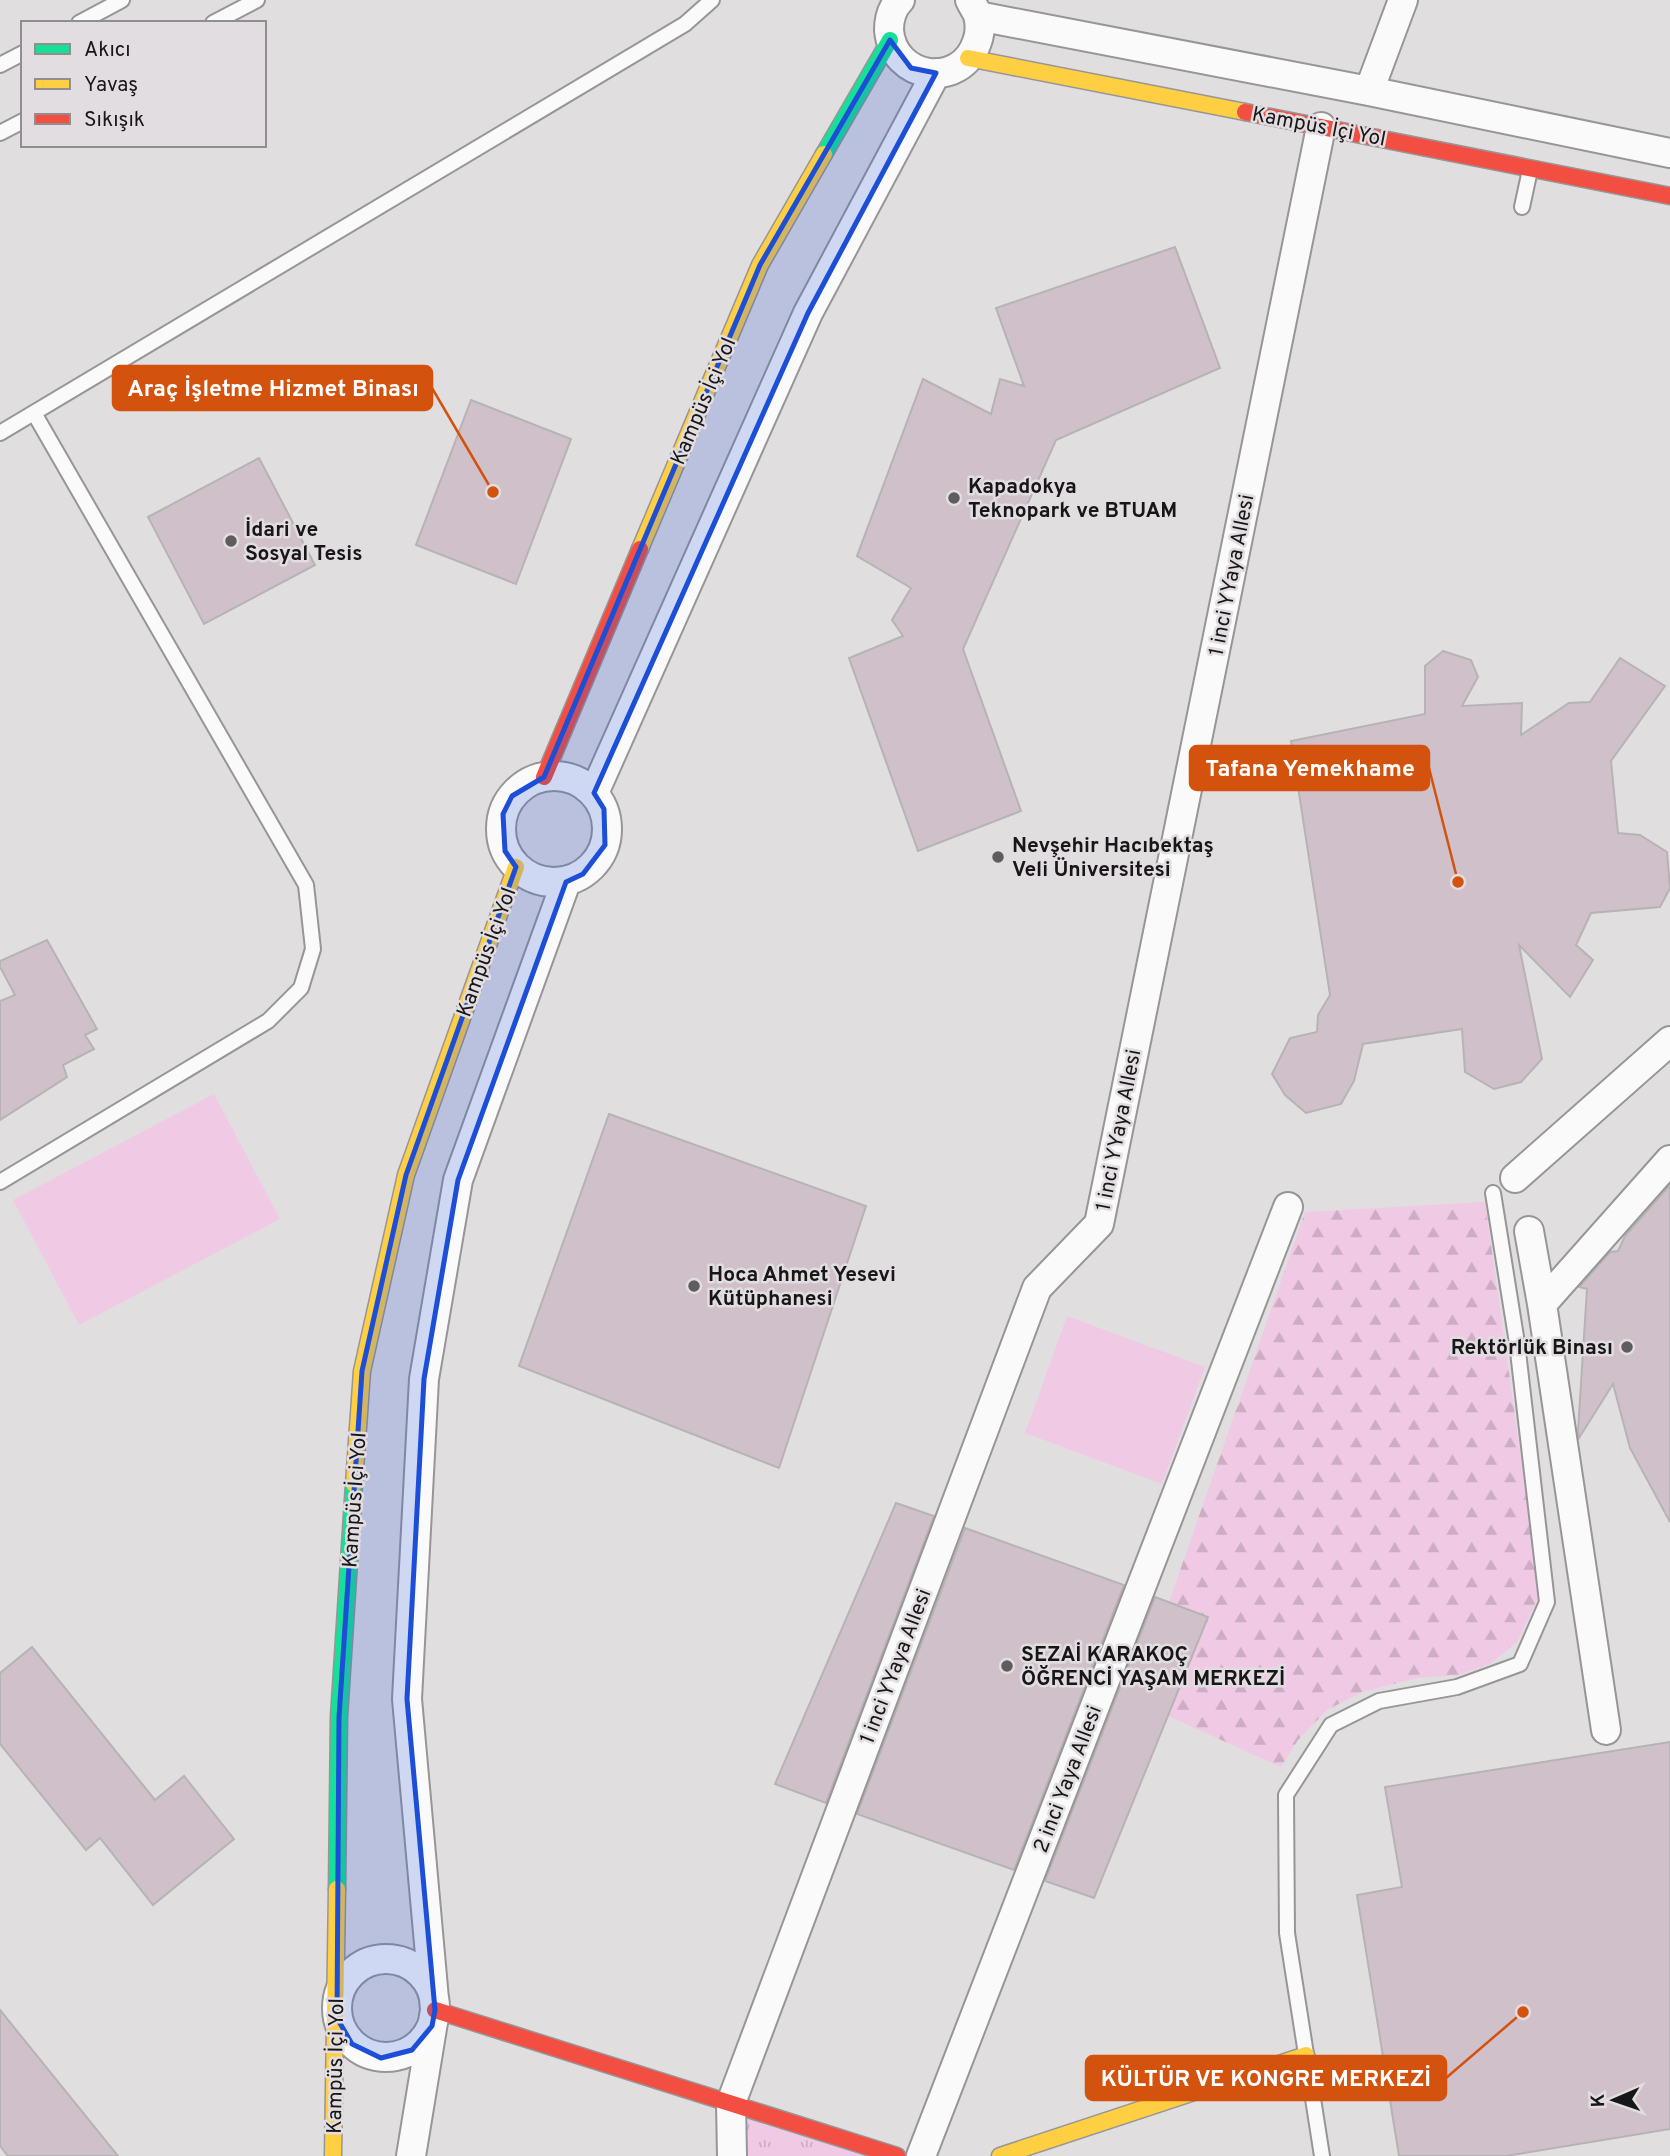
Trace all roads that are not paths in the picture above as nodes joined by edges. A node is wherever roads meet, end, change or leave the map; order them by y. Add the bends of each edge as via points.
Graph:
1 (122, 0) edge
2 (257, 0) edge
3 (712, 0) edge
4 (900, 0) edge
5 (1403, 0) edge
6 (974, 6) edge
7 (83, 21) edge
8 (217, 21) edge
9 (890, 40) junction
10 (21, 54) edge
11 (968, 58) junction
12 (0, 65) edge
13 (936, 73) junction
14 (1369, 91) junction
15 (21, 122) edge
16 (1321, 127) junction
17 (0, 133) edge
18 (1670, 153) edge
19 (1531, 168) junction
20 (1670, 196) edge
21 (1522, 206) dead end
22 (33, 413) junction
23 (0, 433) edge
24 (544, 776) junction
25 (594, 793) junction
26 (516, 867) junction
27 (566, 882) junction
28 (1670, 1041) edge
29 (1670, 1160) edge
30 (0, 1182) edge
31 (1504, 1185) joint
32 (1288, 1207) dead end
33 (1529, 1231) dead end
34 (1542, 1304) junction
35 (1606, 1730) dead end
36 (337, 2003) junction
37 (435, 2010) junction
38 (1306, 2055) junction
39 (731, 2103) junction
40 (333, 2156) edge
41 (411, 2156) edge
42 (732, 2156) edge
43 (897, 2156) edge
44 (921, 2156) edge
45 (1000, 2156) edge
46 (1322, 2156) edge

1 - 7 lane
2 - 8 lane
3 - 22 lane via 685,24
4 - 9 street via 889,22
5 - 14 street
6 - 11 street via 979,34
6 - 14 street, Kampüs İçi Yol
9 - 13 street via 911,68
9 - 24 street, Kampüs İçi Yol via 760,265
10 - 12 lane
11 - 13 street via 946,73
11 - 16 street, Kampüs İçi Yol
13 - 25 street via 808,313
14 - 18 street, Kampüs İçi Yol
15 - 17 lane
16 - 19 street, Kampüs İçi Yol
16 - 39 street, 1 inci YYaya Allesi via 1099,1224 1037,1288
19 - 20 street, Kampüs İçi Yol
19 - 21 lane
22 - 23 lane
22 - 30 lane via 306,885 313,949 301,988 268,1021
24 - 25 street via 580,782
24 - 26 street via 526,783 503,814 505,851
25 - 27 street via 606,818 605,845 590,868
26 - 27 street via 531,877
26 - 36 street, Kampüs İçi Yol via 406,1175 362,1371 339,1717
27 - 37 street via 458,1180 424,1379 407,1699
28 - 31 street
29 - 34 street
31 - 38 lane via 1547,1602 1520,1664 1457,1687 1379,1701 1331,1724 1286,1795 1287,1933
32 - 44 street, 2 inci Yaya Allesi
33 - 34 street
34 - 35 street
36 - 37 street via 341,1988 355,1970 388,1959 416,1968 433,1995
36 - 37 street via 337,2018 352,2044 381,2057 397,2057 424,2040
36 - 40 street, Kampüs İçi Yol
37 - 39 street
37 - 41 street
38 - 45 street
38 - 46 lane
39 - 42 street, 1 inci YYaya Allesi
39 - 43 street

